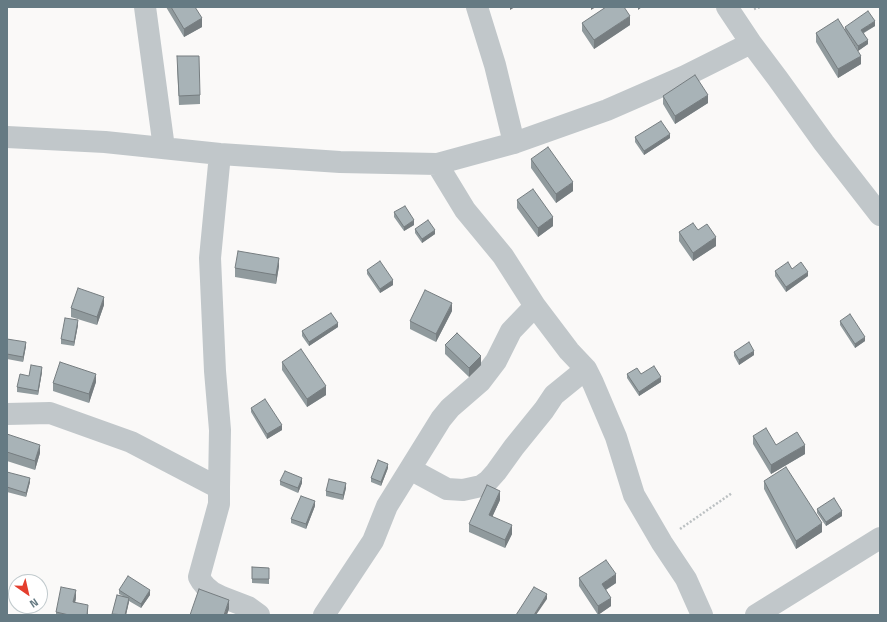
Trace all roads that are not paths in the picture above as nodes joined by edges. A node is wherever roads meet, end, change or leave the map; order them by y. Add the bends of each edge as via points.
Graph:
1 (145, 7) edge
2 (477, 7) edge
3 (727, 7) edge
4 (750, 43) junction
5 (7, 137) edge
6 (514, 143) junction
7 (164, 148) junction
8 (220, 154) junction
9 (437, 164) junction
10 (880, 215) edge
11 (535, 306) junction
12 (586, 369) junction
13 (7, 414) edge
14 (410, 468) junction
15 (219, 488) junction
16 (880, 538) edge
17 (259, 615) edge
18 (324, 615) edge
19 (702, 615) edge
20 (756, 615) edge

1 - 7 street
2 - 6 street via 495,65
3 - 4 street
4 - 6 street via 685,76 607,110
4 - 10 street
5 - 7 street
6 - 9 street
7 - 8 street
8 - 9 street via 340,162
8 - 15 street via 210,258 220,430
9 - 11 street via 465,210 503,256
11 - 12 street
11 - 14 street via 511,330 496,361 480,382 441,419
12 - 14 street via 554,395 496,472 481,486 463,490 447,489
12 - 19 street via 616,437 634,495 686,579
13 - 15 street via 50,413 131,442
14 - 18 street via 387,506 373,541
15 - 17 street via 219,504 199,577 212,592 248,607
16 - 20 street

